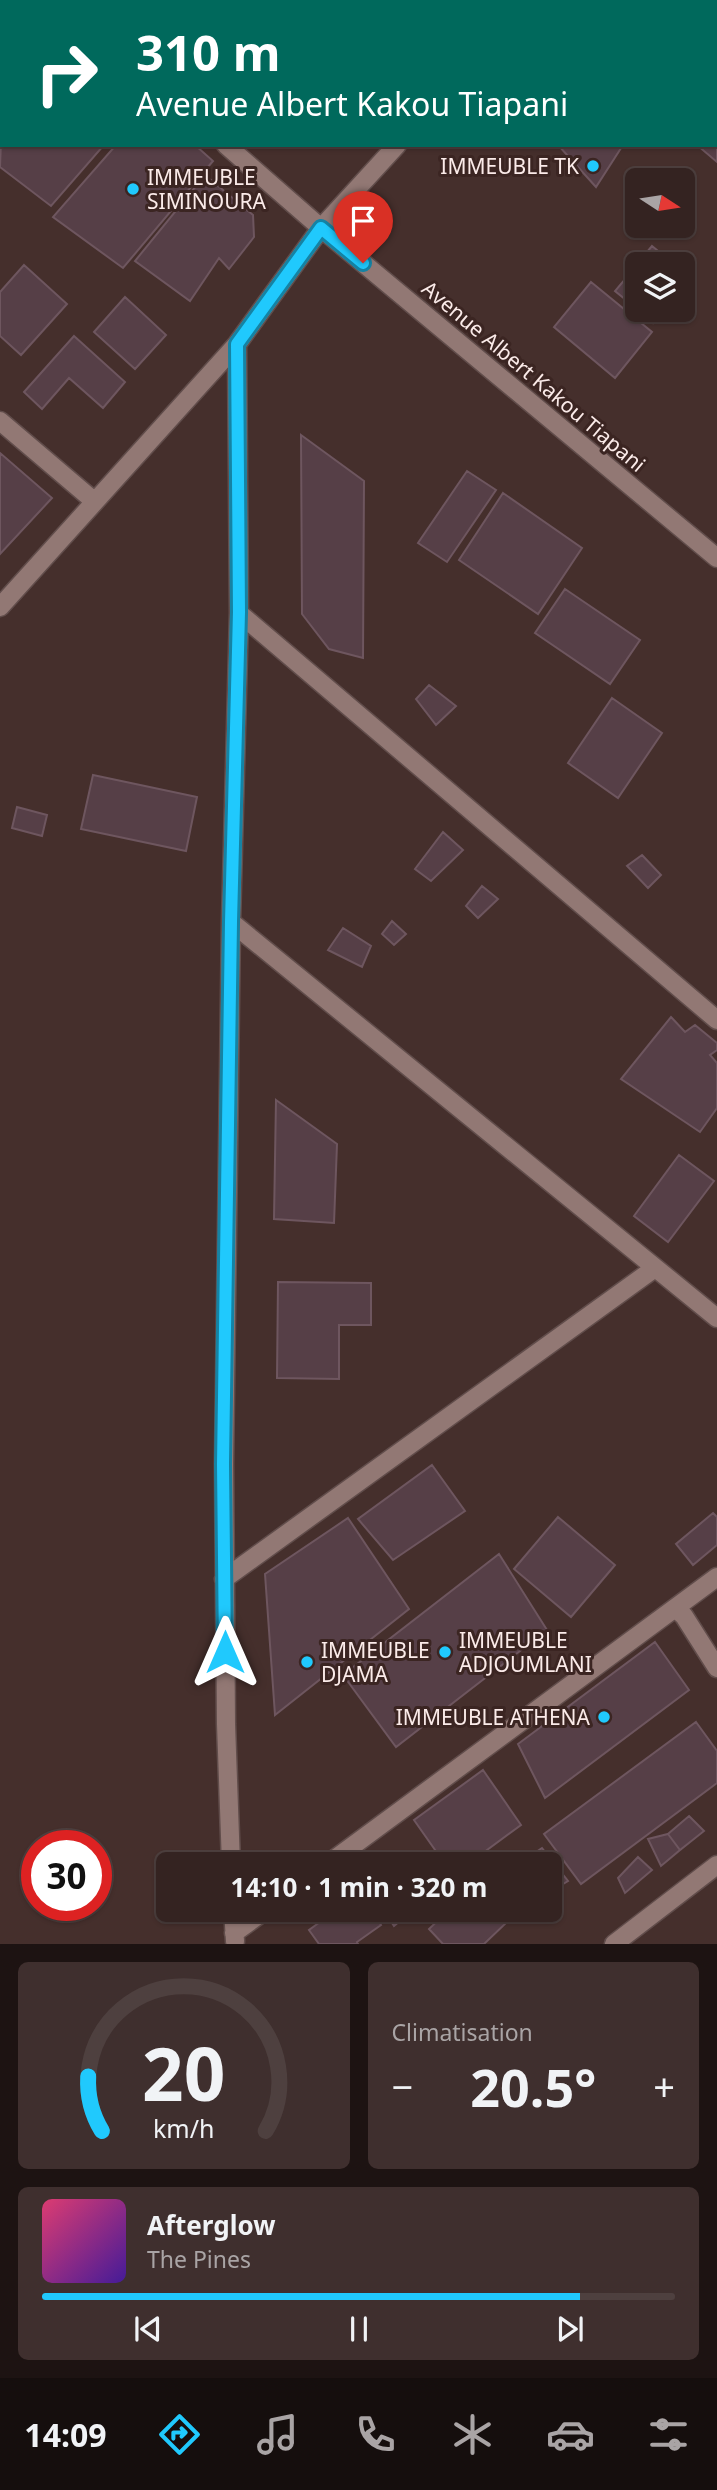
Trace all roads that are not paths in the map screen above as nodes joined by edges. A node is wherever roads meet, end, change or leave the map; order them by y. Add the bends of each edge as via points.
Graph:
1 (228, 147) edge
2 (395, 147) edge
3 (321, 228) junction
4 (237, 344) junction
5 (0, 421) edge
6 (94, 501) junction
7 (717, 558) edge
8 (0, 607) edge
9 (239, 612) junction
10 (231, 922) junction
11 (717, 1020) edge
12 (655, 1268) junction
13 (717, 1318) edge
14 (717, 1577) edge
15 (224, 1579) junction
16 (675, 1608) junction
17 (717, 1668) edge
18 (231, 1852) edge
19 (344, 1852) edge
20 (717, 1865) edge
21 (253, 1922) edge
22 (234, 1939) edge
23 (614, 1944) edge

1 - 3 street, Avenue Albert Kakou Tiapani
2 - 3 street
3 - 4 street
3 - 7 street, Avenue Albert Kakou Tiapani
4 - 6 street
4 - 9 street
5 - 6 street
6 - 8 street
9 - 10 street
9 - 11 street
10 - 12 street
10 - 15 street
12 - 13 street
12 - 15 street
14 - 16 street
15 - 18 street
16 - 17 street
16 - 19 street
20 - 23 street
21 - 22 street

